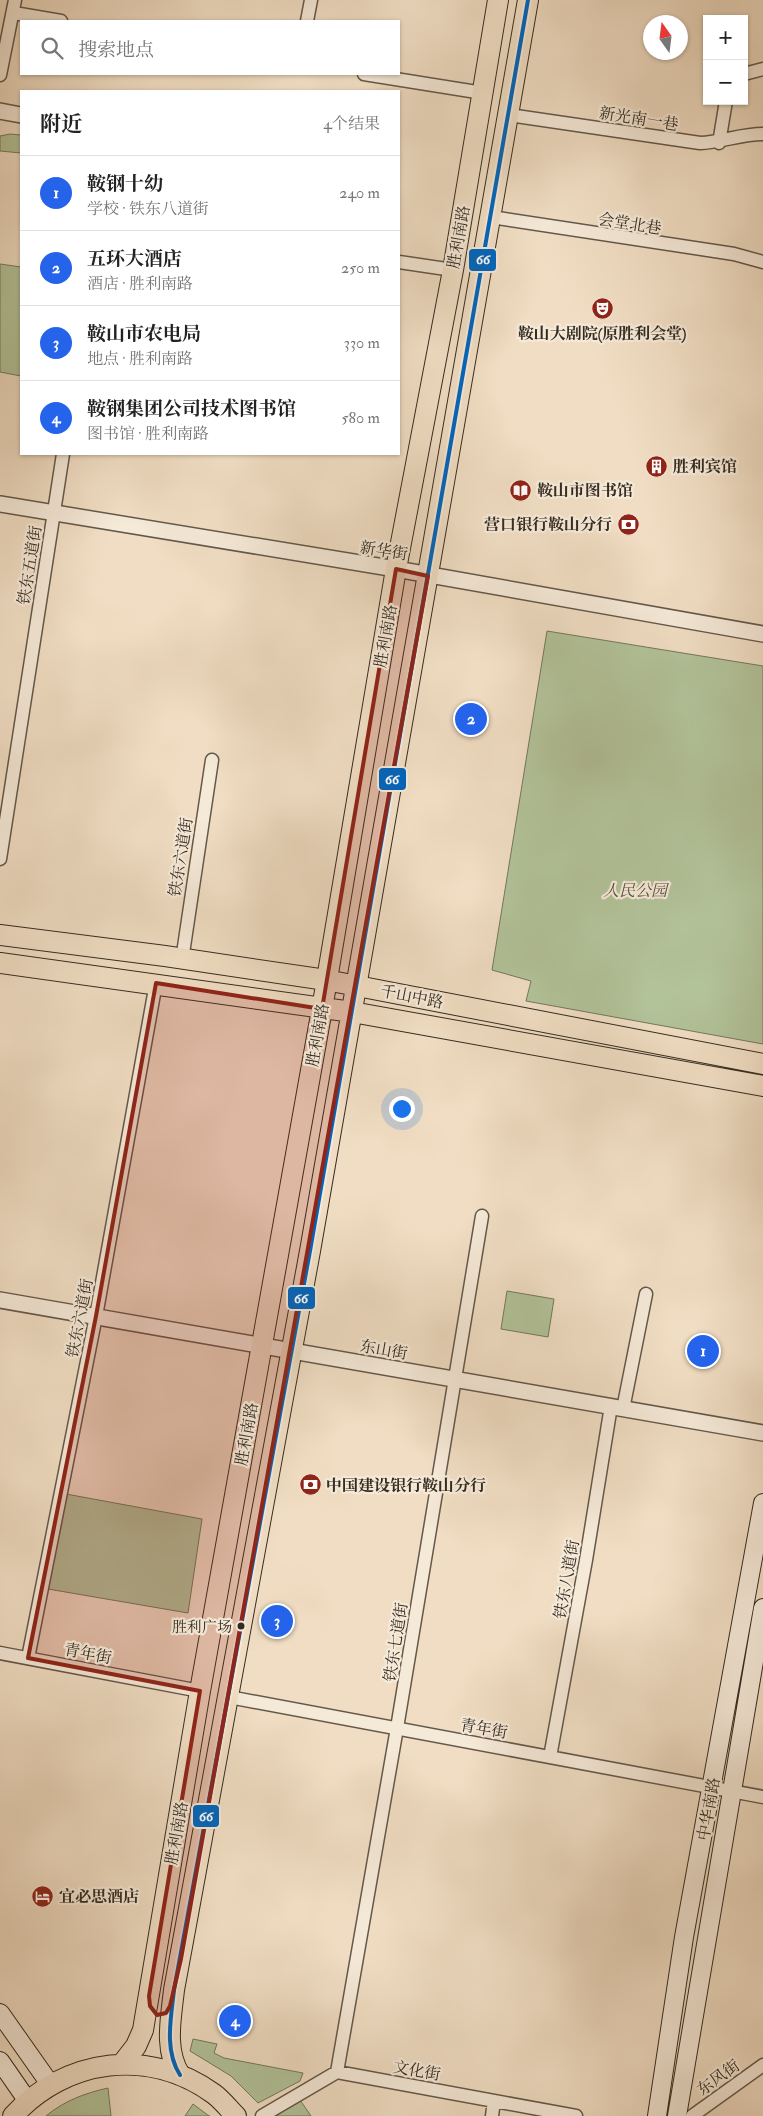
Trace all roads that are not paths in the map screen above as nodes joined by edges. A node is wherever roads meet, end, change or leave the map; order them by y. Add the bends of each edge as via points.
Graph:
1 (311, 0) edge
2 (498, 0) edge
3 (528, 0) edge
4 (14, 6) edge
5 (58, 20) edge
6 (307, 20) edge
7 (763, 69) edge
8 (748, 73) edge
9 (0, 75) edge
10 (370, 75) edge
11 (483, 93) junction
12 (725, 105) edge
13 (0, 111) edge
14 (509, 114) junction
15 (20, 115) edge
16 (763, 134) edge
17 (719, 142) junction
18 (491, 217) junction
19 (761, 260) edge
20 (400, 262) edge
21 (453, 270) junction
22 (63, 455) edge
23 (0, 504) edge
24 (53, 513) junction
25 (396, 569) junction
26 (428, 576) junction
27 (763, 634) edge
28 (212, 760) dead end
29 (0, 860) edge
30 (0, 935) edge
31 (182, 960) junction
32 (0, 962) edge
33 (326, 980) junction
34 (156, 983) junction
35 (357, 986) junction
36 (322, 1009) junction
37 (352, 1012) junction
38 (763, 1064) edge
39 (763, 1086) edge
40 (482, 1216) dead end
41 (646, 1294) dead end
42 (0, 1300) edge
43 (96, 1316) junction
44 (262, 1345) junction
45 (292, 1351) junction
46 (454, 1379) junction
47 (617, 1408) junction
48 (763, 1432) edge
49 (763, 1503) edge
50 (763, 1608) edge
51 (0, 1652) edge
52 (28, 1658) junction
53 (200, 1691) junction
54 (229, 1697) junction
55 (397, 1728) junction
56 (550, 1757) junction
57 (712, 1787) junction
58 (732, 1791) junction
59 (763, 1797) edge
60 (174, 1990) junction
61 (149, 1996) junction
62 (0, 2013) edge
63 (0, 2061) edge
64 (122, 2064) junction
65 (763, 2065) edge
66 (337, 2072) junction
67 (180, 2075) junction
68 (50, 2084) junction
69 (27, 2100) junction
70 (494, 2101) junction
71 (13, 2116) edge
72 (236, 2116) edge
73 (262, 2116) edge
74 (492, 2116) edge
75 (576, 2116) edge
76 (657, 2116) edge
77 (677, 2116) edge
78 (692, 2116) edge

1 - 6 street
2 - 11 main road, 胜利南路
3 - 14 main road, 胜利南路
4 - 5 street
4 - 9 street
7 - 8 street
10 - 11 street
11 - 21 main road, 胜利南路
12 - 17 street
13 - 15 street
14 - 17 street, 新光南一巷 via 700,143
14 - 18 main road, 胜利南路
16 - 17 street, 新光南一巷 via 748,134
18 - 19 street, 会堂北巷
18 - 26 main road, 胜利南路
20 - 21 street
21 - 25 main road, 胜利南路
22 - 24 street, 铁东五道街
23 - 24 street, 新华街
24 - 25 street, 新华街
24 - 29 street, 铁东五道街
25 - 26 street, 新华街
25 - 33 main road, 胜利南路
26 - 27 street, 新华街
26 - 35 main road, 胜利南路
28 - 31 street, 铁东六道街
30 - 31 main road, 千山中路
31 - 33 main road, 千山中路
32 - 34 main road, 千山中路
33 - 35 main road, 千山中路
33 - 36 main road, 胜利南路
34 - 36 main road, 千山中路
34 - 43 street, 铁东六道街
35 - 37 main road, 胜利南路
35 - 38 main road, 千山中路
36 - 37 main road, 千山中路
36 - 44 main road, 胜利南路
37 - 39 main road, 千山中路
37 - 45 main road, 胜利南路
40 - 46 street, 铁东七道街
41 - 47 street, 铁东八道街
42 - 43 street, 东山街
43 - 44 street, 东山街
43 - 52 street, 铁东六道街
44 - 45 street, 东山街
44 - 53 main road, 胜利南路
45 - 46 street, 东山街
45 - 54 main road, 胜利南路
46 - 47 street, 东山街
46 - 55 street, 铁东七道街
47 - 48 street, 东山街
47 - 56 street, 铁东八道街
49 - 57 main road, 中华南路
50 - 58 main road
51 - 52 street, 青年街
52 - 53 street, 青年街
53 - 61 main road, 胜利南路
54 - 55 street, 青年街
54 - 60 main road, 胜利南路
55 - 56 street, 青年街
55 - 66 street, 铁东七道街
56 - 57 street, 青年街
57 - 58 street, 青年街
57 - 76 main road, 中华南路 via 684,1937
58 - 59 street, 青年街
58 - 77 main road
60 - 61 main road via 168,2010 161,2016 154,2014
60 - 67 main road, 胜利南路 via 171,2046 173,2062
61 - 64 main road, 胜利南路 via 140,2038
62 - 68 main road
63 - 69 main road
64 - 67 main road via 152,2067
64 - 68 main road via 97,2067
65 - 78 street, 东风街
66 - 70 street, 文化街
66 - 73 street
67 - 72 main road via 215,2095
68 - 69 main road
69 - 71 main road
70 - 74 street
70 - 75 street, 文化街

